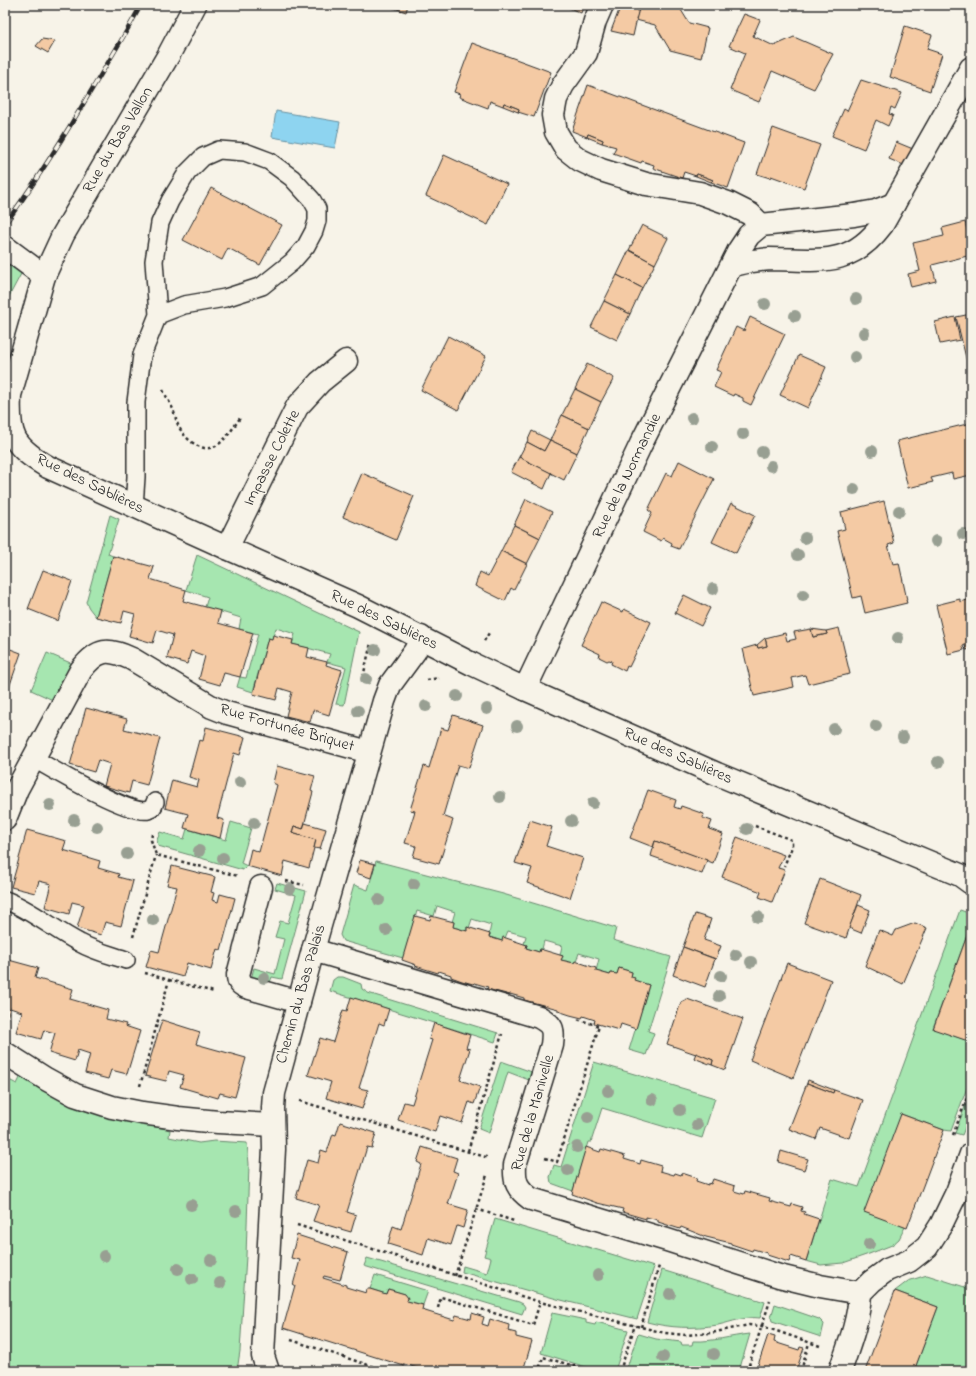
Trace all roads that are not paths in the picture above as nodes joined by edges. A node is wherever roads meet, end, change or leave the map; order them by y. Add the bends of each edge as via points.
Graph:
1 (195, 5) edge
2 (602, 5) edge
3 (971, 68) edge
4 (894, 204) junction
5 (761, 225) junction
6 (7, 249) edge
7 (733, 265) junction
8 (44, 276) junction
9 (158, 315) junction
10 (346, 361) dead end
11 (134, 506) junction
12 (227, 548) junction
13 (421, 637) junction
14 (525, 689) junction
15 (369, 752) junction
16 (33, 758) junction
17 (154, 805) road end
18 (5, 818) edge
19 (967, 878) edge
20 (261, 887) dead end
21 (5, 900) edge
22 (313, 950) junction
23 (126, 960) road end
24 (299, 1002) junction
25 (5, 1053) edge
26 (273, 1125) junction
27 (971, 1154) edge
28 (860, 1293) junction
29 (843, 1361) edge
30 (267, 1370) edge

1 - 8 street, Rue du Bas Vallon via 63,235
2 - 5 street via 586,53 556,99 553,116 556,132 566,149 580,160 601,170 646,184 700,193 728,203 750,214
3 - 4 street
4 - 5 street via 854,215
4 - 7 street via 874,236 844,256 824,260 769,259
5 - 7 street, Rue de la Normandie via 749,235
6 - 8 street
7 - 14 street, Rue de la Normandie via 641,444
8 - 11 street, Rue des Sablières via 10,395 11,431 19,445 31,457
9 - 9 lane via 184,305 225,298 262,286 292,262 306,246 317,221 317,209 312,200 292,178 269,161 245,152 219,150 203,157 187,173 160,223 154,261
9 - 11 lane via 142,355 136,402
10 - 12 street, Impasse Colette via 320,382 297,407
11 - 12 street, Rue des Sablières
12 - 13 street, Rue des Sablières
13 - 14 street, Rue des Sablières
13 - 15 street, Chemin du Bas Palais via 415,651 390,685
14 - 19 street, Rue des Sablières via 717,774
15 - 16 street, Rue Fortunée Briquet via 227,713 212,707 132,659 118,653 106,652 97,654 81,670
15 - 22 street, Chemin du Bas Palais
16 - 17 lane via 114,802 140,811 147,811
16 - 18 street, Rue Fortunée Briquet
20 - 24 street via 238,980 246,988
21 - 23 lane via 80,944
22 - 24 street, Chemin du Bas Palais
22 - 28 street, Rue de la Manivelle via 539,1017 547,1022 552,1028 552,1045 515,1165 514,1176 517,1186 531,1199 779,1276
24 - 26 street, Chemin du Bas Palais via 278,1077
25 - 26 street via 75,1095 112,1107 178,1118
26 - 30 street, Chemin du Bas Palais via 274,1149 264,1335
27 - 28 street via 957,1192 927,1247 909,1261 887,1270
28 - 29 street via 857,1320

